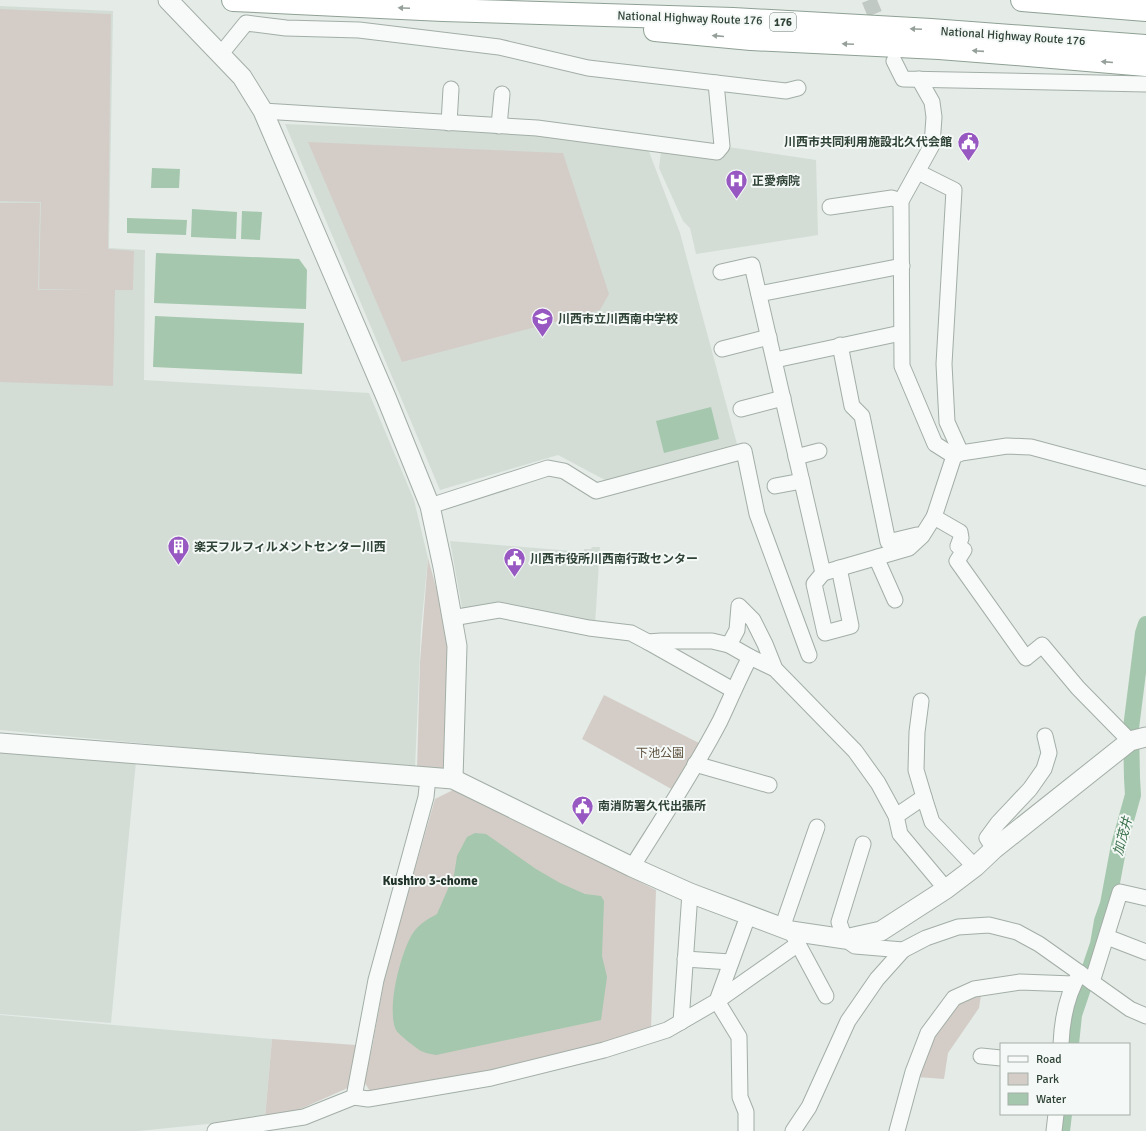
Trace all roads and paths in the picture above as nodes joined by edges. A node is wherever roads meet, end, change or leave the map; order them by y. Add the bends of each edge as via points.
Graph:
1 (168, 0) edge
2 (233, 0) edge
3 (1022, 0) edge
4 (1137, 9) edge
5 (443, 10) junction
6 (1146, 46) edge
7 (220, 55) junction
8 (894, 61) dead end
9 (1146, 65) edge
10 (919, 79) junction
11 (716, 83) junction
12 (1146, 84) edge
13 (798, 88) dead end
14 (451, 89) dead end
15 (502, 94) dead end
16 (263, 111) junction
17 (449, 123) junction
18 (499, 126) junction
19 (918, 172) junction
20 (902, 201) junction
21 (830, 207) dead end
22 (902, 266) junction
23 (721, 272) dead end
24 (759, 294) junction
25 (901, 333) junction
26 (769, 337) junction
27 (840, 345) junction
28 (722, 349) dead end
29 (775, 360) junction
30 (783, 398) junction
31 (741, 410) dead end
32 (819, 451) dead end
33 (958, 455) junction
34 (796, 457) junction
35 (1146, 478) edge
36 (802, 481) junction
37 (775, 486) dead end
38 (430, 506) junction
39 (934, 517) junction
40 (920, 538) junction
41 (878, 557) junction
42 (839, 568) junction
43 (823, 573) junction
44 (895, 600) dead end
45 (452, 618) junction
46 (648, 642) junction
47 (729, 645) junction
48 (809, 655) dead end
49 (750, 657) junction
50 (775, 669) junction
51 (733, 690) junction
52 (920, 701) dead end
53 (1045, 736) dead end
54 (1138, 739) edge
55 (0, 743) edge
56 (695, 764) junction
57 (428, 777) junction
58 (453, 779) junction
59 (769, 785) dead end
60 (924, 797) junction
61 (896, 816) junction
62 (817, 827) dead end
63 (863, 844) dead end
64 (994, 849) junction
65 (632, 867) junction
66 (975, 867) junction
67 (946, 889) junction
68 (690, 893) junction
69 (1146, 898) edge
70 (748, 916) junction
71 (791, 934) junction
72 (1107, 937) junction
73 (845, 939) junction
74 (903, 950) junction
75 (1146, 952) edge
76 (685, 959) junction
77 (731, 962) junction
78 (1082, 980) junction
79 (826, 996) dead end
80 (717, 1001) junction
81 (1146, 1016) edge
82 (681, 1022) junction
83 (1061, 1043) edge
84 (981, 1056) dead end
85 (1000, 1058) edge
86 (354, 1097) junction
87 (1056, 1115) edge
88 (215, 1131) edge
89 (746, 1131) edge
90 (793, 1131) edge
91 (896, 1131) edge
92 (1054, 1131) edge

1 - 7 street
5 -> 2 highway, National Highway Route 176 / 176
3 - 4 highway
6 -> 5 highway, National Highway Route 176 / 176 via 733,19
9 -> 5 highway via 939,48 751,39
7 - 11 street via 246,23 286,28 359,30 499,47 588,68
7 - 16 street via 242,77
8 - 10 street via 903,79
10 - 12 street
10 - 19 street via 932,102 934,117 932,145
11 - 13 street via 786,91
11 - 18 street via 722,146 716,152 537,128
14 - 17 street
15 - 18 street
16 - 17 street
16 - 38 street
17 - 18 street
19 - 20 street
19 - 33 street via 954,190 944,364 947,422
20 - 21 street via 892,198
20 - 22 street
22 - 24 street via 854,280
22 - 25 street
23 - 24 street via 750,260
24 - 26 street
25 - 27 street
25 - 33 street via 902,366 935,444
26 - 28 street
26 - 29 street
27 - 29 street
27 - 40 street via 852,406 862,416 888,542 916,535
29 - 30 street
30 - 31 street
30 - 34 street
32 - 34 street
33 - 35 street via 1007,446 1031,447
33 - 39 street
34 - 36 street
36 - 37 street
36 - 43 street
38 - 45 street
38 - 48 street via 548,468 564,471 596,491 744,451 757,514
39 - 40 street
39 - 54 street via 960,532 958,546 964,550 957,561 1026,658 1042,645 1078,688
40 - 41 street via 909,548
41 - 42 street
41 - 44 street
42 - 43 street
42 - 43 street via 851,626 825,633 814,584
45 - 46 street via 500,610 589,628 631,633
45 - 58 street via 456,646
46 - 47 street via 712,641
46 - 51 street
47 - 49 street
47 - 50 street via 737,630 739,606 753,620
49 - 50 street
49 - 51 street
50 - 61 street via 855,751 878,783
51 - 56 street via 720,720
52 - 60 street via 916,770
53 - 64 street via 1049,753 1044,769 987,838
54 - 64 street
55 - 57 street
56 - 59 street
56 - 65 street
57 - 58 street
57 - 86 street via 426,797 376,980
58 - 65 street
60 - 61 street
60 - 66 street via 932,822
61 - 67 street via 900,834
62 - 71 street
63 - 73 street via 840,922
64 - 66 street
65 - 68 street
66 - 67 street
67 - 73 street via 881,931
68 - 70 street
68 - 76 street
69 - 72 street via 1120,892
70 - 71 street
70 - 77 street
71 - 73 street
71 - 79 street
71 - 80 street
72 - 75 street
72 - 78 street
73 - 74 street via 855,946
74 - 78 street via 926,938 958,928 989,925 1017,932 1039,944
74 - 90 street via 877,979 848,1021 809,1107
76 - 77 street
76 - 82 street
77 - 80 street
78 - 81 street
78 - 83 street via 1062,1027
78 - 91 street via 1020,982 974,988 954,998 928,1033
80 - 82 street
80 - 89 street via 739,1037 740,1096 746,1112
82 - 86 street via 667,1030 604,1050 491,1078 368,1099
84 - 85 street
86 - 88 street via 304,1117
87 - 92 street

